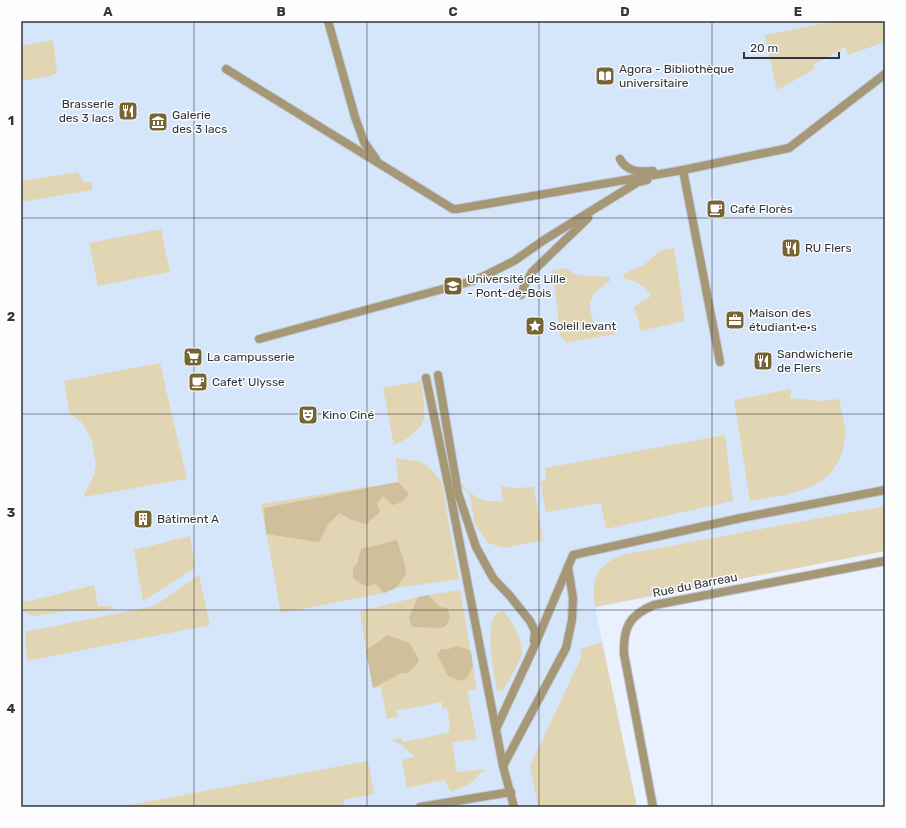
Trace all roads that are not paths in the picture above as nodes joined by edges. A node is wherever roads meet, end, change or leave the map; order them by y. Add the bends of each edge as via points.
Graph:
1 (328, 21) edge
2 (226, 69) dead end
3 (885, 74) edge
4 (620, 159) dead end
5 (382, 165) junction
6 (683, 170) junction
7 (597, 209) junction
8 (521, 294) dead end
9 (259, 339) dead end
10 (720, 362) dead end
11 (438, 375) dead end
12 (426, 378) dead end
13 (885, 490) edge
14 (885, 561) edge
15 (568, 566) junction
16 (534, 647) junction
17 (496, 729) junction
18 (503, 766) junction
19 (511, 792) junction
20 (420, 807) edge
21 (514, 807) edge
22 (653, 807) edge

1 - 5 street via 364,142
2 - 5 street
3 - 6 street via 789,148
4 - 6 street via 623,165 633,170
5 - 6 street via 453,209
6 - 7 street via 638,182
6 - 10 street
7 - 8 street via 532,272
7 - 9 street via 514,261 476,280
11 - 16 street via 458,493 476,547 493,578 530,621 535,631
12 - 17 street
13 - 15 street via 740,518 573,555
14 - 22 street, Rue du Barreau via 654,605 642,609 633,617 625,634 624,654
15 - 16 street
15 - 18 street via 574,598 566,648
16 - 17 street
17 - 18 street
18 - 19 street
19 - 20 street
19 - 21 street

